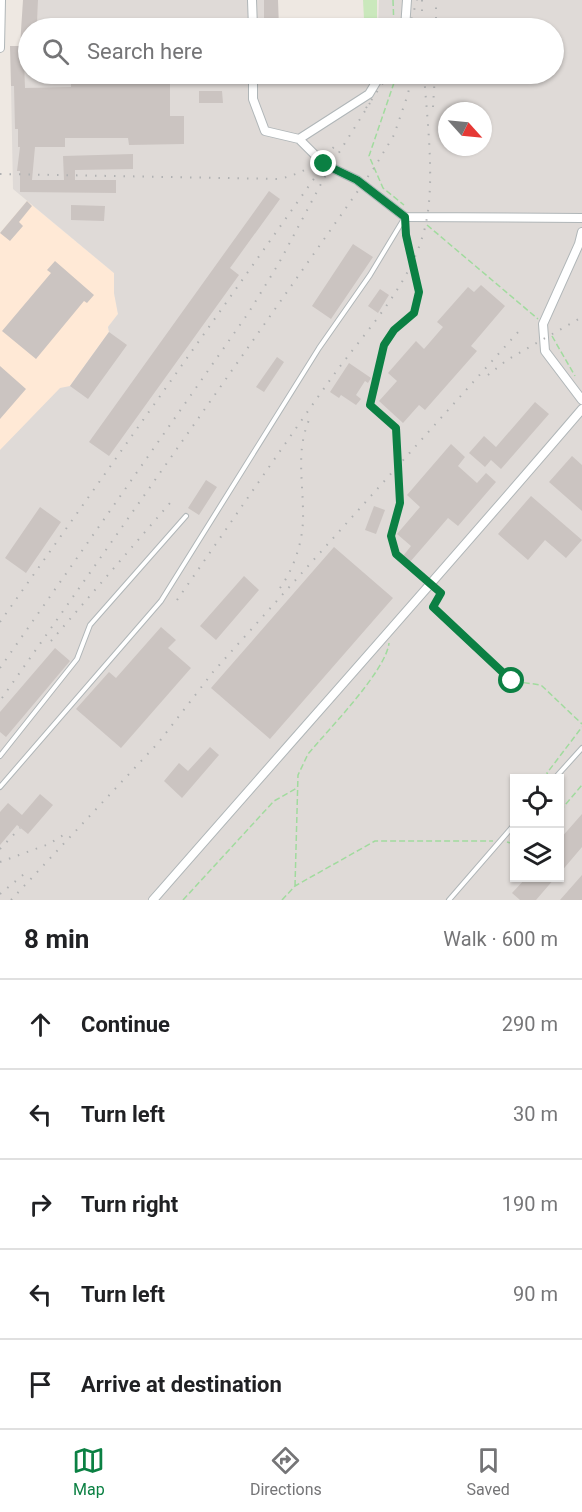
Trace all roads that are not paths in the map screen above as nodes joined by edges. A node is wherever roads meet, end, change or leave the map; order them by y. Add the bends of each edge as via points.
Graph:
1 (1, 0) edge
2 (252, 0) edge
3 (407, 0) edge
4 (253, 18) edge
5 (406, 18) edge
6 (0, 48) edge
7 (253, 84) edge
8 (375, 84) edge
9 (299, 139) junction
10 (405, 217) junction
11 (582, 218) edge
12 (582, 232) edge
13 (582, 400) edge
14 (582, 409) edge
15 (186, 516) dead end
16 (582, 748) edge
17 (0, 756) edge
18 (559, 774) edge
19 (0, 787) edge
20 (511, 828) edge
21 (153, 900) edge
22 (449, 900) edge

1 - 6 street
2 - 4 street
3 - 5 street
7 - 9 street via 253,99 265,131
8 - 9 street via 369,94
9 - 10 street via 324,164 357,180
10 - 11 street
10 - 19 lane via 161,601
12 - 13 street via 543,324 545,351
14 - 21 street
15 - 17 lane via 90,626 77,660
16 - 18 lane
20 - 22 lane

